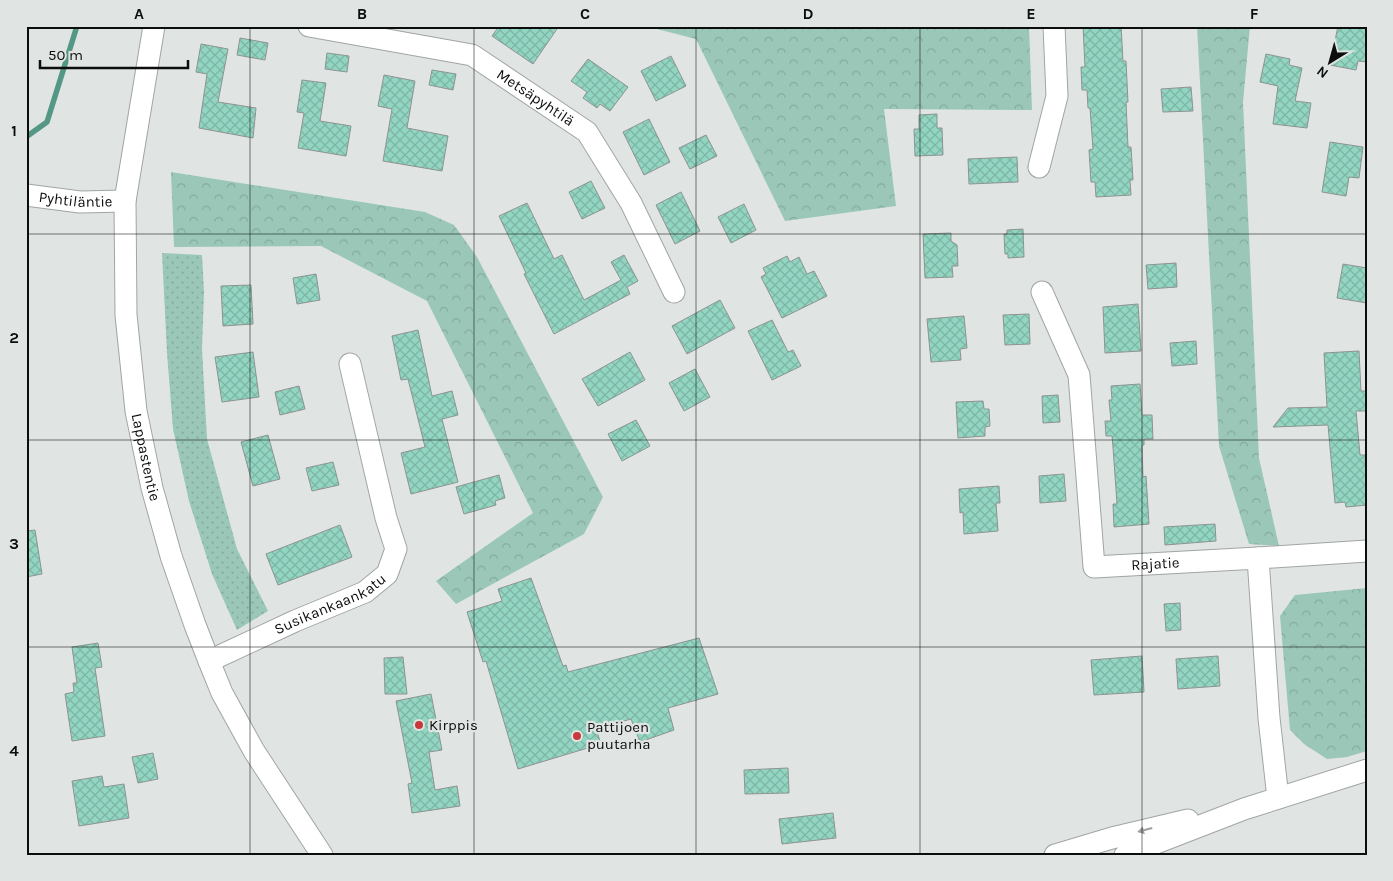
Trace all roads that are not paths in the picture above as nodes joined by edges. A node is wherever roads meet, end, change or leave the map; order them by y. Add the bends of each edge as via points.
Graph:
1 (154, 26) edge
2 (309, 26) edge
3 (1054, 26) edge
4 (1040, 167) dead end
5 (26, 195) edge
6 (125, 201) junction
7 (674, 292) dead end
8 (1042, 292) dead end
9 (350, 364) dead end
10 (1367, 551) edge
11 (1258, 558) junction
12 (209, 661) junction
13 (1367, 770) edge
14 (1278, 798) junction
15 (1244, 809) junction
16 (321, 854) edge
17 (1055, 855) edge
18 (1125, 855) edge

1 - 6 street, Lappastentie
2 - 7 street, Metsäpyhtilä via 472,55 587,132 631,203
3 - 4 street via 1057,96
5 - 6 street, Pyhtiläntie via 80,202
6 - 12 street, Lappastentie via 126,315 136,411 152,488 171,556
8 - 11 street, Rajatie via 1079,375 1094,567
9 - 12 street, Susikankaankatu via 396,549 387,574 366,592
10 - 11 street
11 - 14 street
12 - 16 street, Lappastentie via 222,693 254,752
13 - 14 street
14 - 15 street
15 -> 17 street via 1171,823
15 - 18 street

